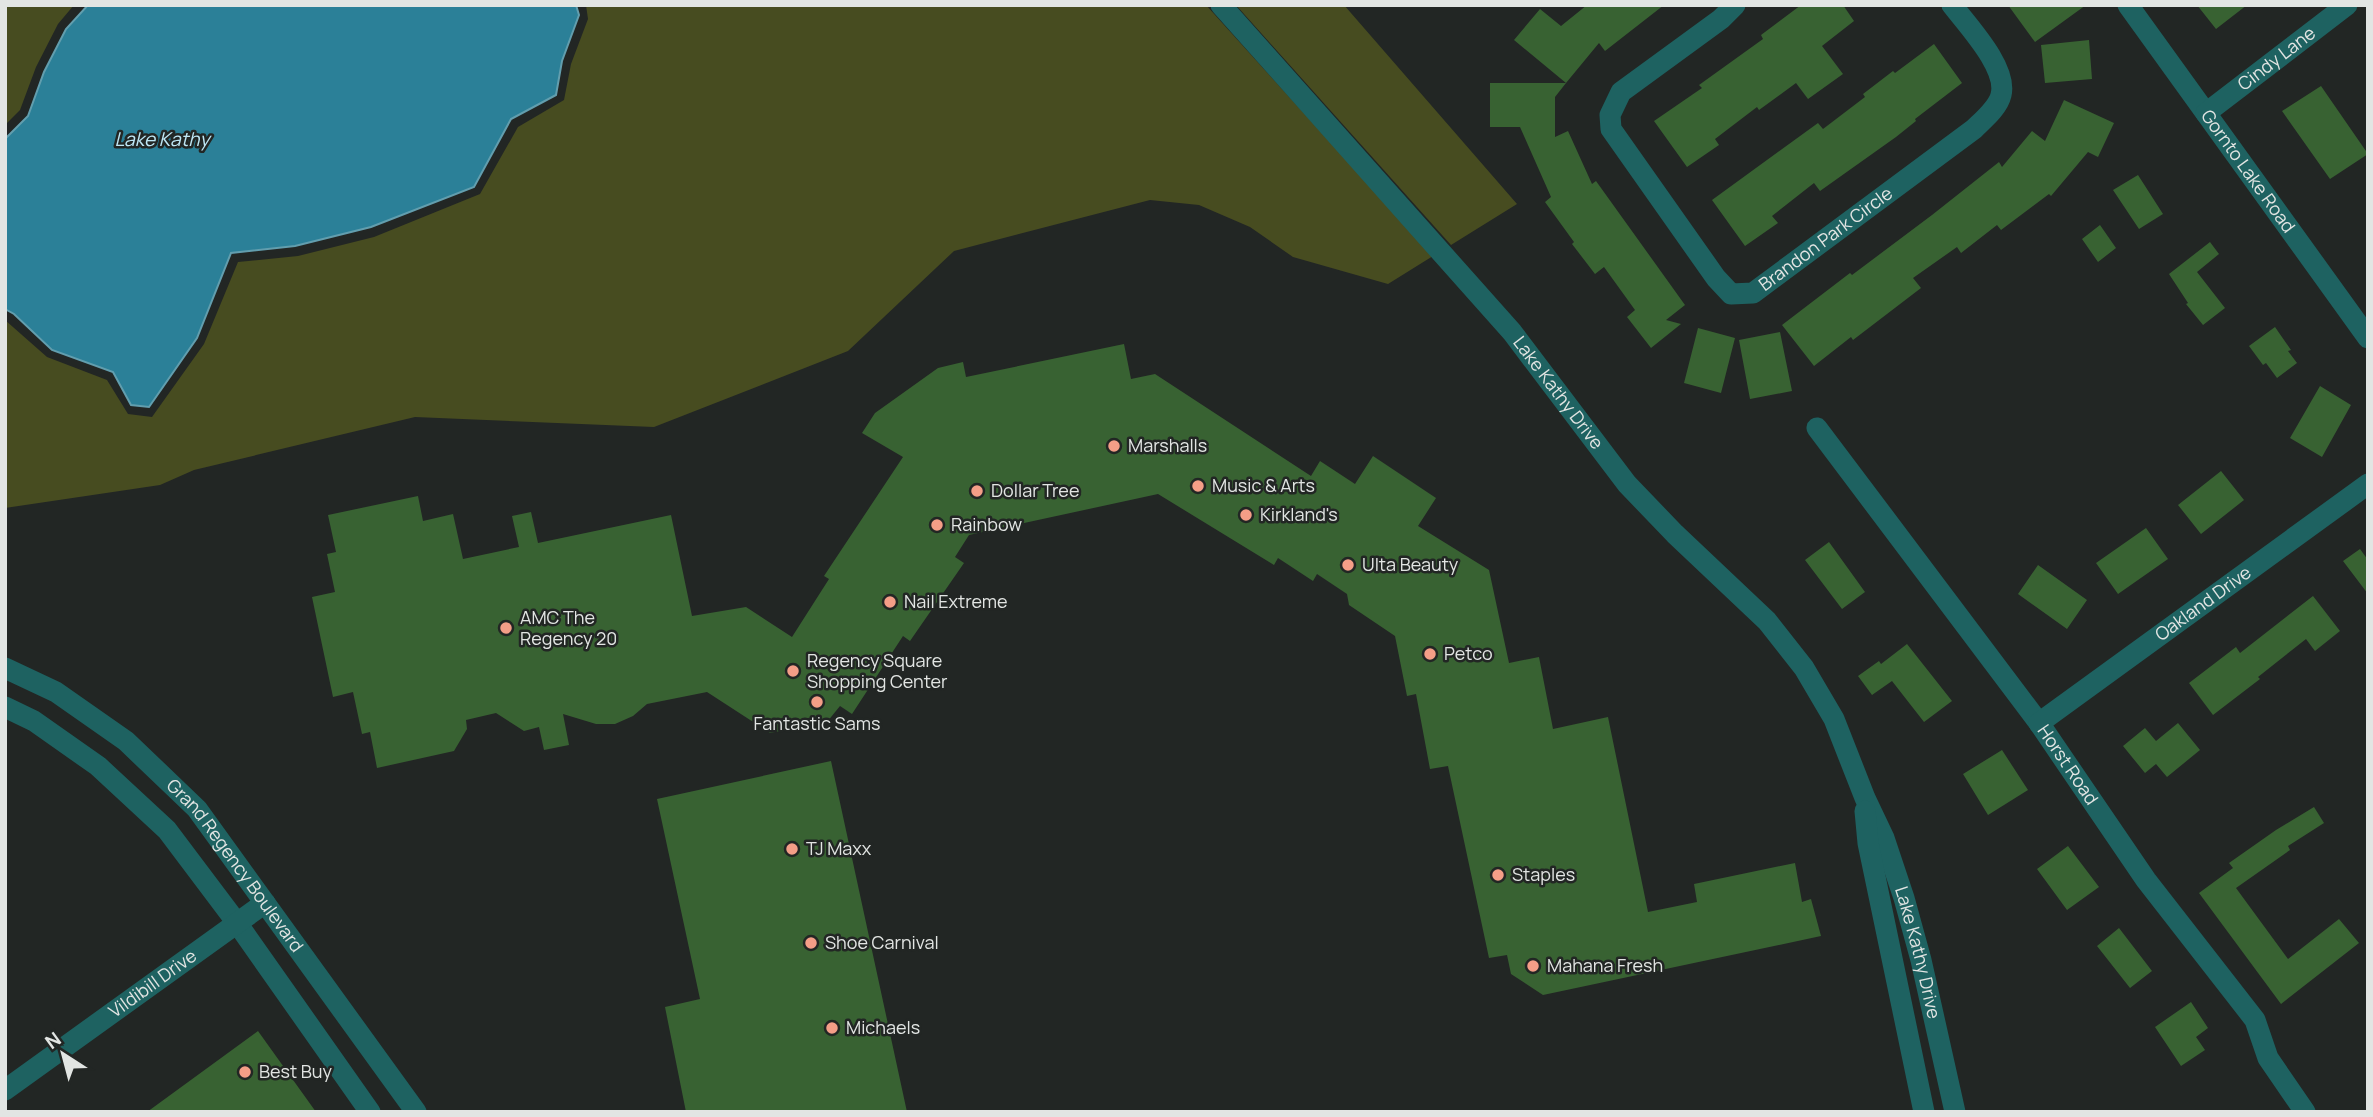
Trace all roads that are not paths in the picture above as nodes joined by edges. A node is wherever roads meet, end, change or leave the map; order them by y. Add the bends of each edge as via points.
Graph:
1 (1221, 5) edge
2 (1735, 5) edge
3 (1952, 5) edge
4 (2128, 5) edge
5 (2347, 5) edge
6 (2206, 113) junction
7 (2368, 338) edge
8 (1817, 428) dead end
9 (2368, 484) edge
10 (5, 668) edge
11 (56, 692) junction
12 (5, 707) edge
13 (34, 721) junction
14 (2039, 723) junction
15 (1865, 798) junction
16 (265, 902) junction
17 (237, 923) junction
18 (5, 1090) edge
19 (370, 1112) edge
20 (416, 1112) edge
21 (1924, 1112) edge
22 (1955, 1112) edge
23 (2305, 1112) edge

1 - 15 street, Lake Kathy Drive via 1504,323 1627,484 1780,636 1835,719
2 - 3 street, Brandon Park Circle via 1621,92 1610,115 1611,130 1731,294 1753,293 1989,115 2001,95 1999,69
4 - 6 street, Gornto Lake Road
5 - 6 street, Cindy Lane
6 - 7 street, Gornto Lake Road
8 - 14 street, Horst Road
9 - 14 street, Oakland Drive
10 - 11 street, Grand Regency Boulevard
11 - 13 street
11 - 16 street, Grand Regency Boulevard via 126,741 197,808
12 - 13 street, Grand Regency Boulevard
13 - 17 street, Grand Regency Boulevard via 98,766 167,830
14 - 23 street, Horst Road via 2146,880 2255,1020 2269,1058
15 - 21 street, Lake Kathy Drive via 1868,843
15 - 22 street, Lake Kathy Drive via 1904,898
16 - 17 street, Vildibill Drive
16 - 20 street, Grand Regency Boulevard
17 - 18 street, Vildibill Drive
17 - 19 street, Grand Regency Boulevard

